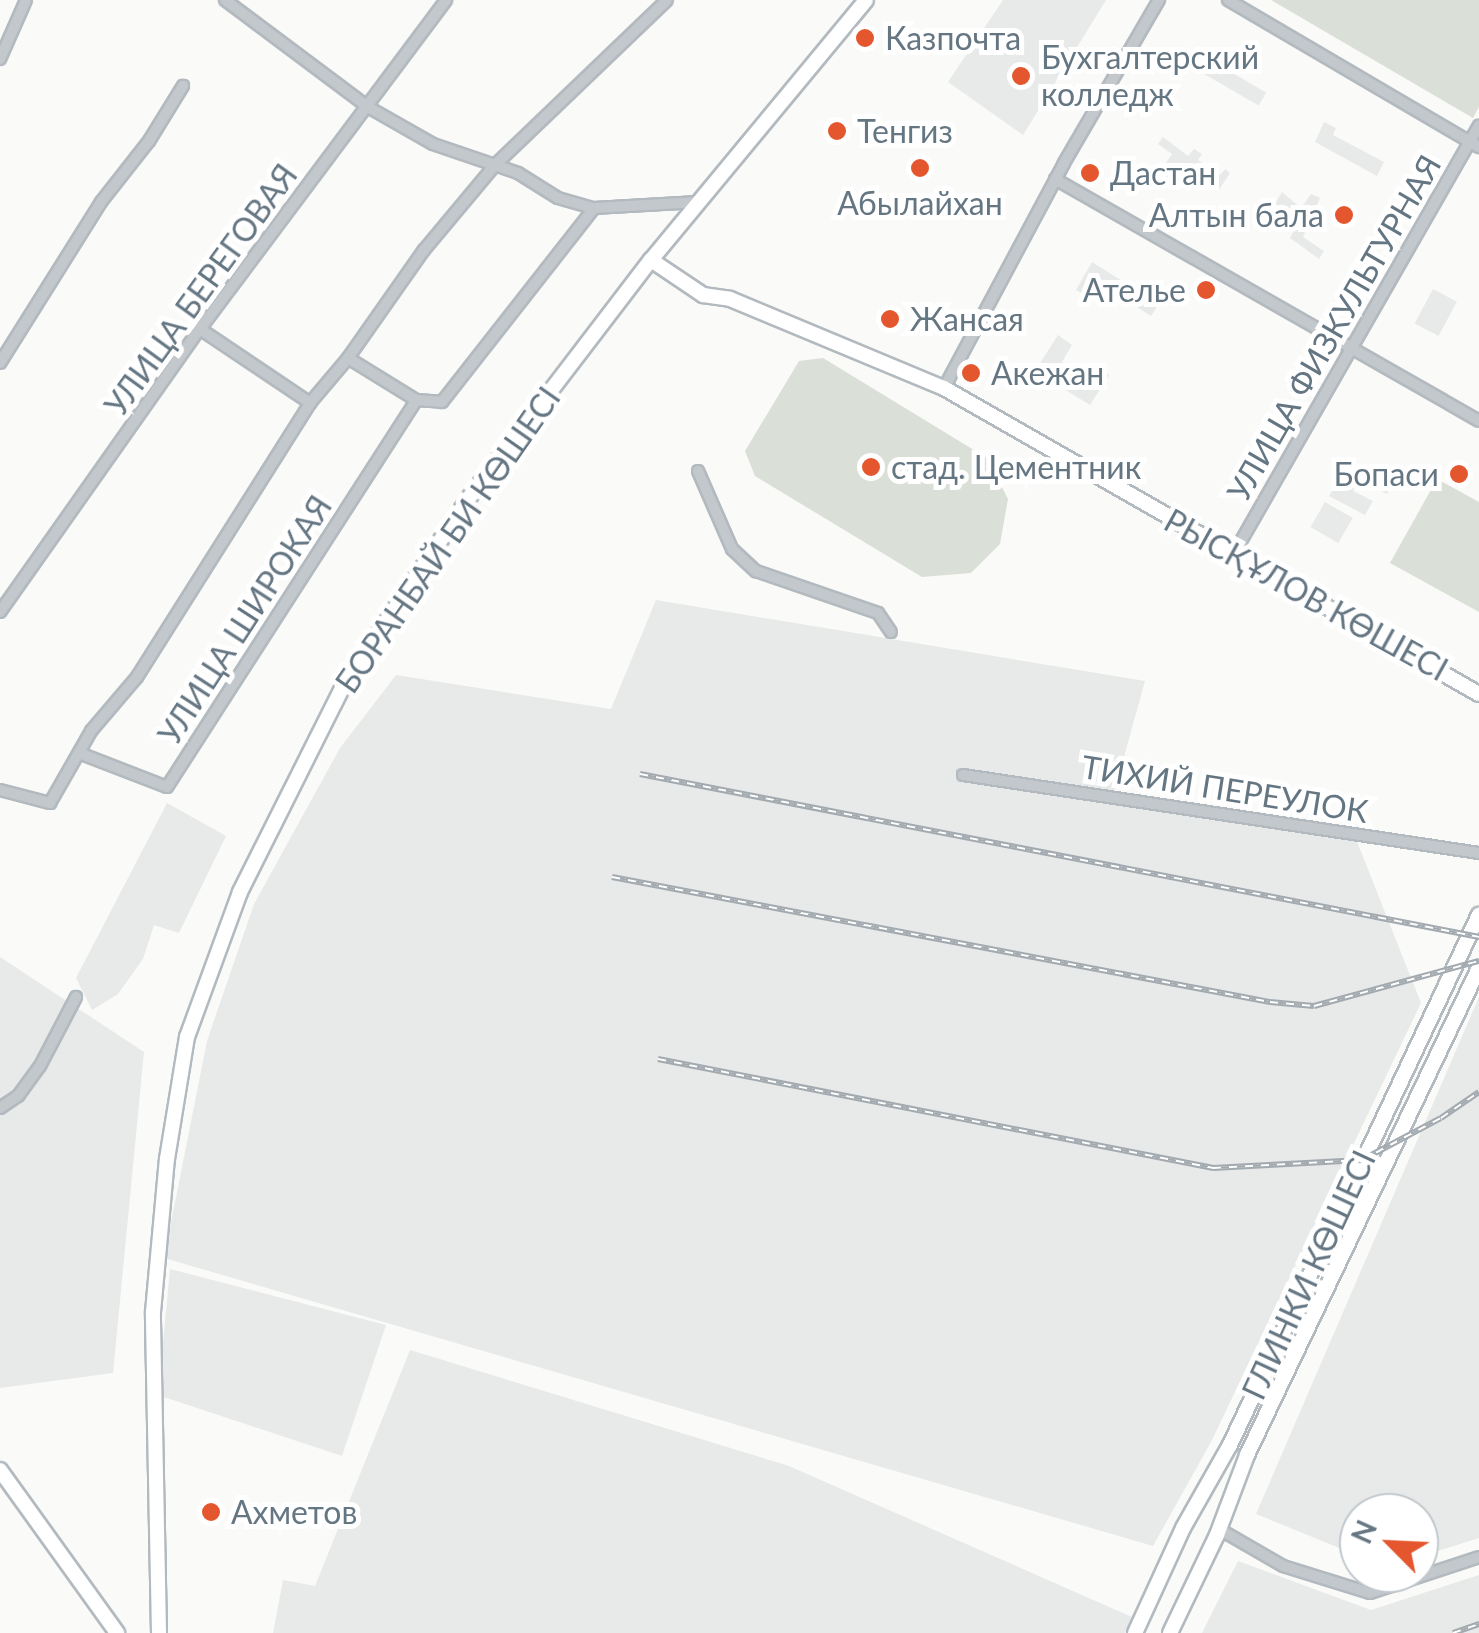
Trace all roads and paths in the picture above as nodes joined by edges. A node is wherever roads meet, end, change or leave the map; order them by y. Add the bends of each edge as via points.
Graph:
1 (26, 0) edge
2 (226, 0) edge
3 (446, 0) edge
4 (667, 0) edge
5 (866, 0) edge
6 (1159, 0) edge
7 (1228, 0) edge
8 (0, 58) edge
9 (183, 86) dead end
10 (368, 107) junction
11 (1479, 126) edge
12 (1474, 144) edge
13 (496, 165) junction
14 (1055, 179) junction
15 (698, 202) junction
16 (594, 208) junction
17 (651, 260) junction
18 (200, 329) junction
19 (1352, 348) junction
20 (348, 358) junction
21 (0, 363) edge
22 (944, 388) junction
23 (416, 400) junction
24 (310, 403) junction
25 (1479, 421) edge
26 (698, 471) dead end
27 (1233, 555) junction
28 (0, 612) edge
29 (891, 632) dead end
30 (1479, 694) edge
31 (78, 754) junction
32 (962, 775) dead end
33 (0, 790) edge
34 (1479, 853) edge
35 (1479, 916) edge
36 (1479, 968) edge
37 (76, 997) dead end
38 (0, 1108) edge
39 (1319, 1251) junction
40 (1342, 1257) junction
41 (0, 1470) edge
42 (1183, 1528) junction
43 (1218, 1532) junction
44 (1479, 1558) edge
45 (117, 1633) edge
46 (159, 1633) edge
47 (1135, 1633) edge
48 (1170, 1633) edge

1 - 8 street
2 - 10 street
3 - 10 street, УЛИЦА БЕРЕГОВАЯ
4 - 13 street, УЛИЦА ШИРОКАЯ
5 - 15 main road, БОРАНБАЙ БИ КӨШЕСІ
6 - 14 street
7 - 12 street
9 - 21 street via 100,202
10 - 13 street via 433,144
10 - 18 street, УЛИЦА БЕРЕГОВАЯ
11 - 12 street, УЛИЦА ФИЗКУЛЬТУРНАЯ
12 - 19 street, УЛИЦА ФИЗКУЛЬТУРНАЯ
13 - 16 street via 558,198
13 - 20 street, УЛИЦА ШИРОКАЯ via 424,250
14 - 19 street
14 - 22 street
15 - 16 street
15 - 17 main road, БОРАНБАЙ БИ КӨШЕСІ
16 - 23 street via 442,402
17 - 22 main road, РЫСҚҰЛОВ КӨШЕСІ via 703,295 730,299
17 - 46 main road, БОРАНБАЙ БИ КӨШЕСІ via 468,499 342,688 240,892 187,1037 166,1159 153,1312
18 - 24 street
18 - 28 street, УЛИЦА БЕРЕГОВАЯ
19 - 25 street
19 - 27 street, УЛИЦА ФИЗКУЛЬТУРНАЯ
20 - 23 street
20 - 24 street, УЛИЦА ШИРОКАЯ
22 - 27 main road, РЫСҚҰЛОВ КӨШЕСІ
23 - 31 street, УЛИЦА ШИРОКАЯ via 167,787
24 - 31 street, УЛИЦА ШИРОКАЯ via 137,677
26 - 29 street via 732,549 756,572 878,614
27 - 30 main road, РЫСҚҰЛОВ КӨШЕСІ
31 - 33 street, УЛИЦА ШИРОКАЯ via 50,802
32 - 34 street, ТИХИЙ ПЕРЕУЛОК
35 - 39 main road, ГЛИНКИ КӨШЕСІ
36 - 40 main road, ГЛИНКИ КӨШЕСІ
37 - 38 street via 40,1066
39 - 40 main road
39 - 42 main road, ГЛИНКИ КӨШЕСІ via 1230,1445
40 - 43 main road, ГЛИНКИ КӨШЕСІ via 1247,1455
41 - 45 main road
42 - 43 main road
42 - 47 main road, ГЛИНКИ КӨШЕСІ
43 - 44 street via 1282,1566 1370,1593
43 - 48 main road, ГЛИНКИ КӨШЕСІ

